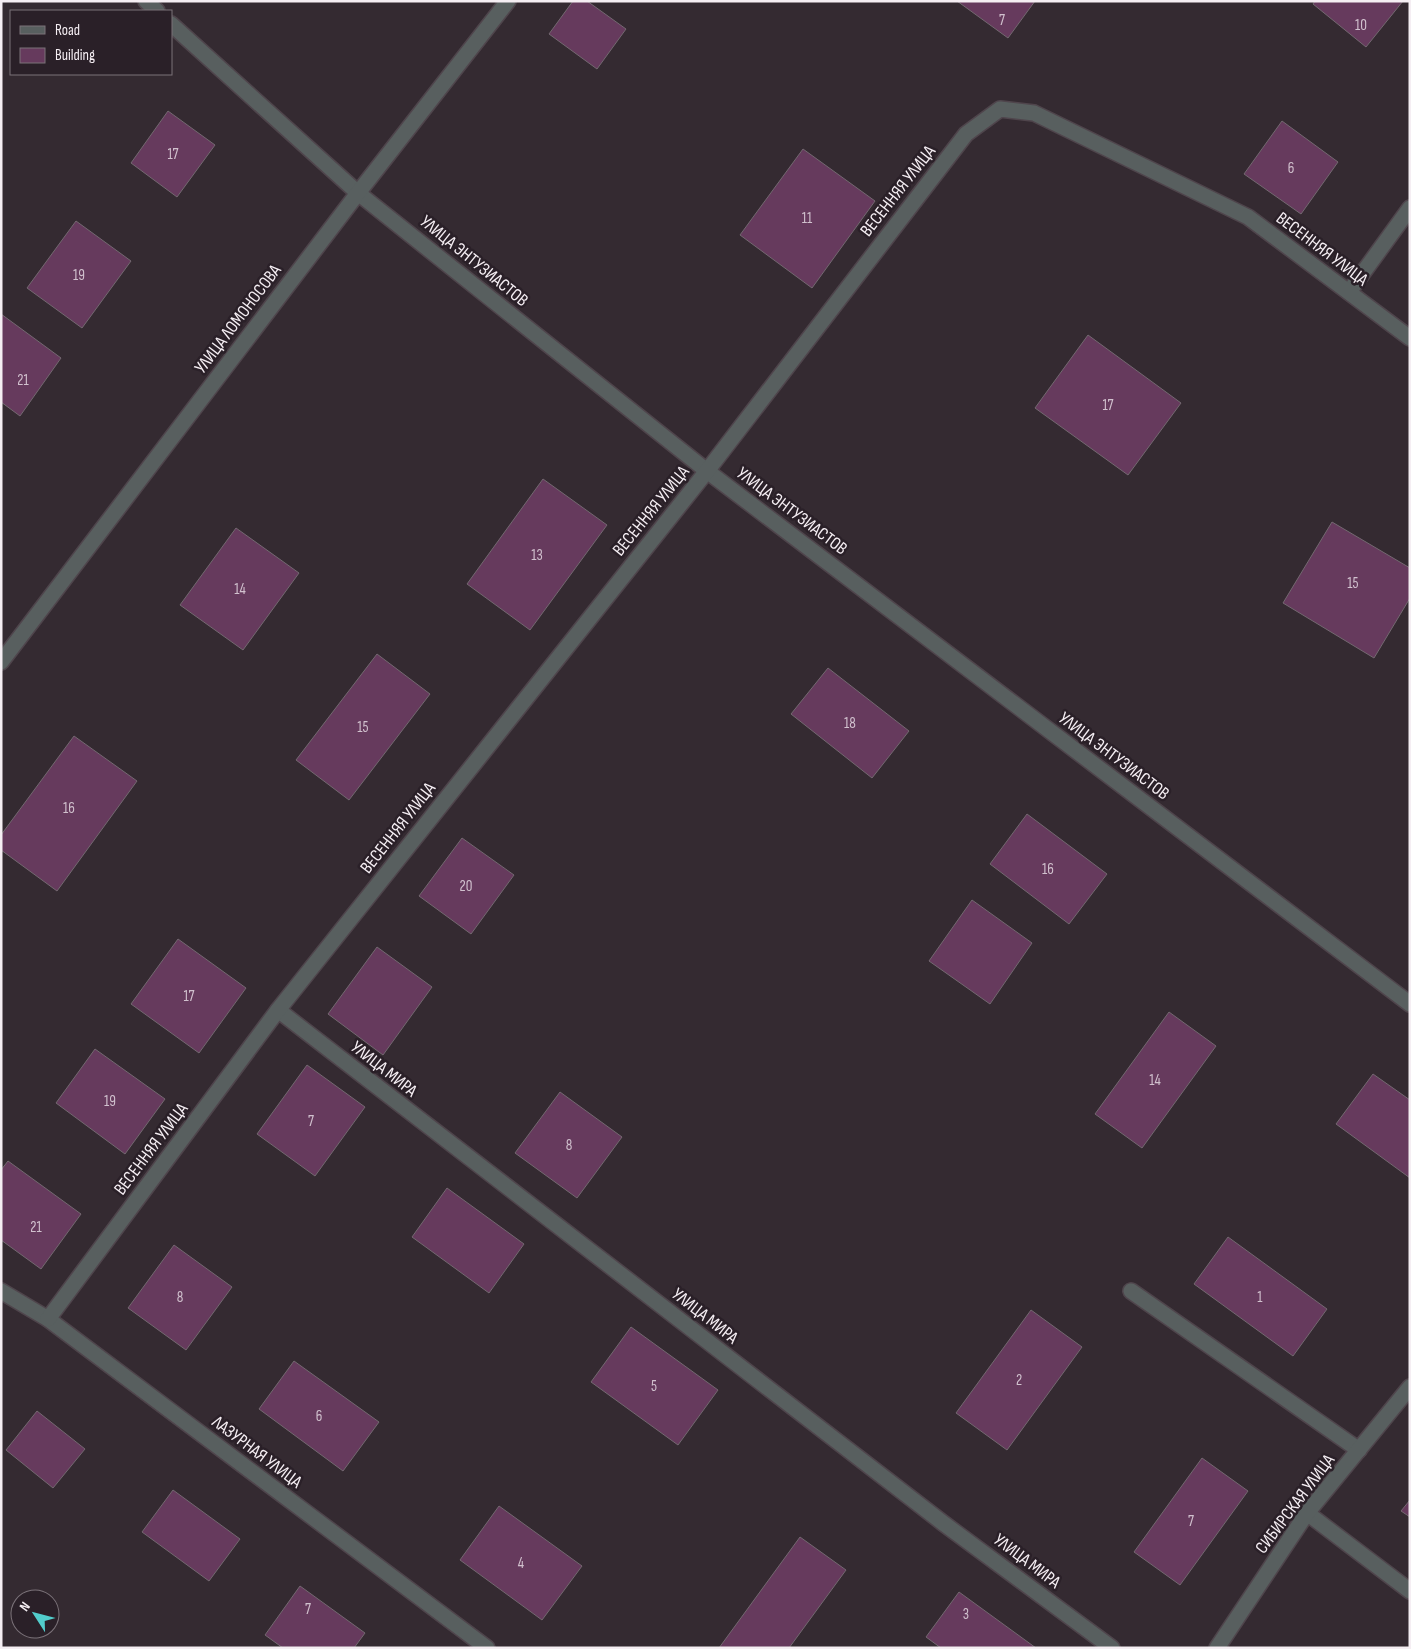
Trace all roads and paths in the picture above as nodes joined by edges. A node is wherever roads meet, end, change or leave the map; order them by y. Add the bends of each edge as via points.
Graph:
1 (146, 1) edge
2 (508, 1) edge
3 (156, 10) edge
4 (172, 25) edge
5 (358, 193) junction
6 (1410, 208) edge
7 (1349, 292) junction
8 (1410, 338) edge
9 (707, 471) junction
10 (1, 662) edge
11 (1410, 1004) edge
12 (278, 1010) junction
13 (1, 1291) edge
14 (1131, 1291) dead end
15 (48, 1319) junction
16 (1410, 1387) edge
17 (1359, 1450) junction
18 (1307, 1513) junction
19 (1410, 1591) edge
20 (487, 1648) edge
21 (1112, 1648) edge
22 (1217, 1648) edge

1 - 3 street
2 - 5 street, УЛИЦА ЛОМОНОСОВА
4 - 5 street, УЛИЦА ЭНТУЗИАСТОВ
5 - 9 street, УЛИЦА ЭНТУЗИАСТОВ
5 - 10 street, УЛИЦА ЛОМОНОСОВА
6 - 7 street
7 - 8 street, ВЕСЕННЯЯ УЛИЦА
7 - 9 street, ВЕСЕННЯЯ УЛИЦА via 1248,217 1034,113 1000,109 966,134
9 - 11 street, УЛИЦА ЭНТУЗИАСТОВ
9 - 12 street, ВЕСЕННЯЯ УЛИЦА
12 - 15 street, ВЕСЕННЯЯ УЛИЦА
12 - 21 street, УЛИЦА МИРА via 943,1523
13 - 15 street, ЛАЗУРНАЯ УЛИЦА
14 - 17 street
15 - 20 street, ЛАЗУРНАЯ УЛИЦА
16 - 17 street, СИБИРСКАЯ УЛИЦА
17 - 18 street, СИБИРСКАЯ УЛИЦА
18 - 19 street
18 - 22 street, СИБИРСКАЯ УЛИЦА

